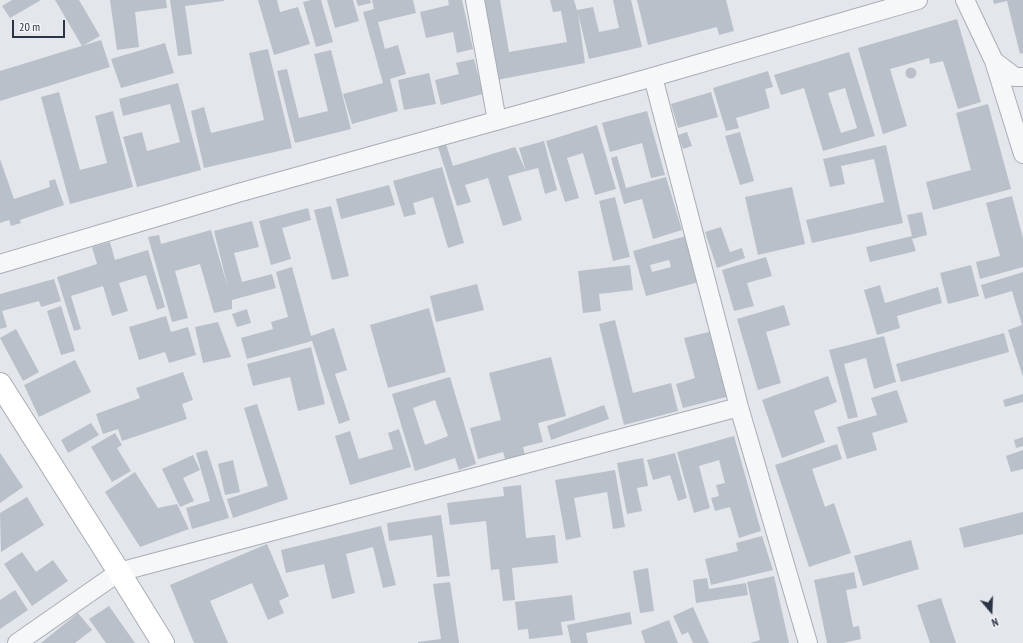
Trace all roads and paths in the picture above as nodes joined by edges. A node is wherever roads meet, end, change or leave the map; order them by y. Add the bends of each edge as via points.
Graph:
1 (475, 0) edge
2 (918, 0) edge
3 (965, 0) edge
4 (994, 62) junction
5 (653, 77) junction
6 (1023, 77) edge
7 (497, 121) junction
8 (1023, 154) edge
9 (0, 264) edge
10 (0, 384) edge
11 (739, 407) junction
12 (119, 572) junction
13 (17, 643) edge
14 (163, 643) edge
15 (808, 643) edge

1 - 7 street
2 - 5 street
3 - 4 street
4 - 6 street via 1015,77
4 - 8 street
5 - 7 street
5 - 11 street
7 - 9 street via 246,191
10 - 12 main road
11 - 12 street
11 - 15 street
12 - 13 street
12 - 14 main road

